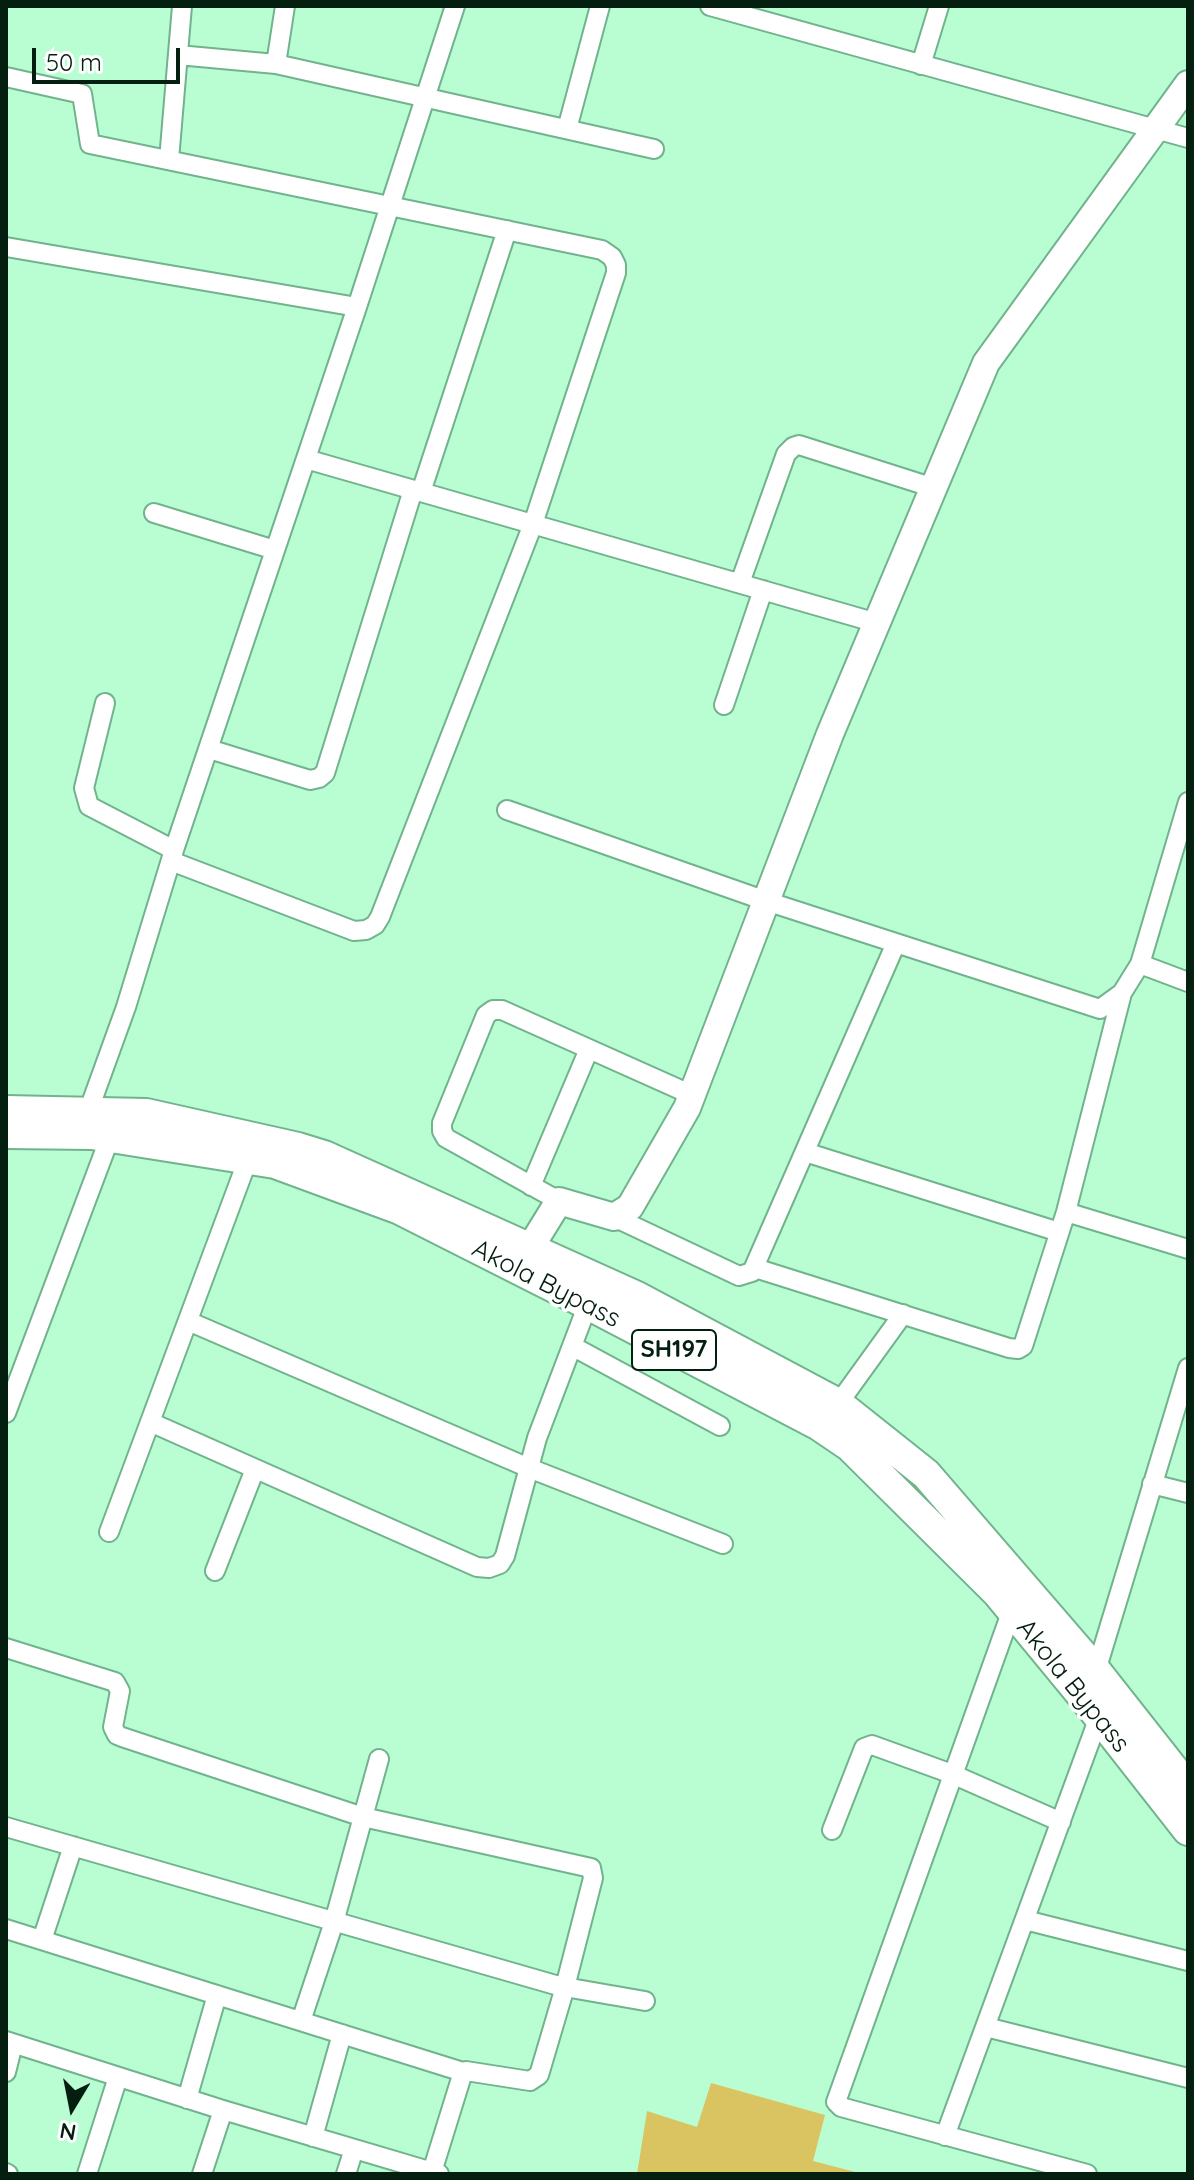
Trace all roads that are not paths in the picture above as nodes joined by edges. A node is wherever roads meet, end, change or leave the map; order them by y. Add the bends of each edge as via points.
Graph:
1 (182, 6) edge
2 (285, 6) edge
3 (455, 6) edge
4 (600, 6) edge
5 (710, 6) edge
6 (939, 6) edge
7 (738, 10) edge
8 (178, 55) junction
9 (276, 64) junction
10 (921, 65) junction
11 (6, 77) edge
12 (1188, 84) edge
13 (425, 98) junction
14 (567, 129) junction
15 (1154, 129) junction
16 (1188, 138) edge
17 (654, 149) dead end
18 (169, 160) junction
19 (390, 205) junction
20 (507, 230) junction
21 (6, 247) edge
22 (357, 307) junction
23 (306, 459) junction
24 (934, 488) junction
25 (417, 491) junction
26 (154, 513) dead end
27 (533, 524) junction
28 (275, 550) junction
29 (740, 583) junction
30 (763, 590) junction
31 (877, 623) junction
32 (105, 703) dead end
33 (724, 705) dead end
34 (209, 749) junction
35 (1188, 802) edge
36 (507, 810) dead end
37 (173, 855) junction
38 (766, 901) junction
39 (896, 943) junction
40 (1140, 964) junction
41 (1188, 982) edge
42 (1122, 993) junction
43 (589, 1049) junction
44 (692, 1095) junction
45 (6, 1111) edge
46 (88, 1112) junction
47 (6, 1133) edge
48 (110, 1137) junction
49 (805, 1152) junction
50 (248, 1159) junction
51 (531, 1186) junction
52 (559, 1201) junction
53 (1066, 1212) junction
54 (614, 1217) junction
55 (1059, 1232) junction
56 (530, 1248) junction
57 (1188, 1249) edge
58 (755, 1268) junction
59 (588, 1304) junction
60 (903, 1314) junction
61 (188, 1321) junction
62 (572, 1346) junction
63 (1188, 1368) edge
64 (12, 1381) edge
65 (838, 1404) junction
66 (6, 1413) edge
67 (150, 1422) junction
68 (720, 1426) dead end
69 (529, 1468) junction
70 (255, 1469) junction
71 (1152, 1484) junction
72 (1188, 1493) edge
73 (109, 1532) dead end
74 (723, 1544) dead end
75 (215, 1571) dead end
76 (1012, 1610) junction
77 (6, 1648) edge
78 (1068, 1657) junction
79 (1096, 1671) junction
80 (1099, 1717) junction
81 (379, 1759) dead end
82 (952, 1774) junction
83 (1188, 1788) edge
84 (363, 1817) junction
85 (1061, 1822) junction
86 (6, 1827) edge
87 (832, 1830) dead end
88 (1188, 1830) edge
89 (73, 1846) junction
90 (1025, 1920) junction
91 (334, 1922) junction
92 (6, 1929) edge
93 (42, 1940) junction
94 (1188, 1961) edge
95 (565, 1987) junction
96 (217, 1995) junction
97 (645, 2001) dead end
98 (301, 2021) junction
99 (986, 2027) junction
100 (342, 2034) junction
101 (10, 2043) edge
102 (6, 2072) edge
103 (463, 2072) junction
104 (118, 2077) junction
105 (1188, 2078) edge
106 (187, 2099) junction
107 (223, 2110) junction
108 (945, 2136) junction
109 (313, 2137) junction
110 (354, 2149) junction
111 (435, 2173) edge
112 (87, 2174) edge
113 (202, 2174) edge
114 (346, 2174) edge
115 (1087, 2174) edge

1 - 8 street
2 - 9 street
3 - 13 street
4 - 14 street
5 - 7 street
6 - 10 street
7 - 10 street
8 - 9 street
8 - 18 street
9 - 13 street
10 - 15 street
11 - 18 street via 82,94 90,144
12 - 15 street
13 - 14 street
13 - 19 street
14 - 17 street
15 - 16 street
15 - 24 street via 986,363
18 - 19 street
19 - 20 street
19 - 22 street
20 - 25 street
20 - 27 street via 602,250 616,265
21 - 22 street
22 - 23 street
23 - 25 street
23 - 28 street
24 - 29 street via 793,447
24 - 31 street
25 - 27 street
25 - 34 street via 325,773 310,780
26 - 28 street
27 - 29 street
27 - 37 street via 375,925 354,931
28 - 34 street
29 - 30 street
30 - 31 street
30 - 33 street
31 - 38 street
32 - 37 street via 84,788 89,806
34 - 37 street
35 - 40 street
36 - 38 street
37 - 46 street
38 - 39 street
38 - 44 street
39 - 42 street via 1100,1009
39 - 49 street
40 - 41 street
40 - 42 street
42 - 53 street
43 - 44 street
43 - 51 street
43 - 51 street via 502,1010 486,1015 442,1131
44 - 54 street via 630,1207
45 - 46 main road, Akola Bypass / SH197
46 - 56 main road, Akola Bypass / SH197 via 146,1114 312,1152
47 - 48 main road, Akola Bypass / SH197
48 - 50 main road, Akola Bypass / SH197
48 - 64 street
49 - 55 street
49 - 58 street
50 - 59 main road, Akola Bypass / SH197 via 275,1163 400,1209
50 - 61 street
51 - 52 street
52 - 54 street
52 - 56 street
53 - 55 street
53 - 57 street
54 - 58 street via 739,1276
55 - 60 street via 1018,1349
56 - 65 main road, Akola Bypass / SH197 via 637,1297
58 - 60 street
59 - 62 street
59 - 76 main road, Akola Bypass / SH197 via 850,1446
60 - 65 street
61 - 67 street
61 - 69 street
62 - 68 street
62 - 69 street
63 - 71 street
64 - 66 street
65 - 78 main road, Akola Bypass / SH197 via 926,1474
67 - 70 street
67 - 73 street
69 - 70 street via 505,1556 489,1568
69 - 74 street
70 - 75 street
71 - 72 street
71 - 79 street
76 - 78 main road, Akola Bypass / SH197
76 - 82 street
77 - 84 street via 115,1682 120,1691 113,1727 117,1735
78 - 79 main road, Akola Bypass / SH197
78 - 80 main road, Akola Bypass / SH197
79 - 83 main road, Akola Bypass / SH197
80 - 85 street
80 - 88 main road, Akola Bypass / SH197
81 - 84 street
82 - 85 street
82 - 87 street via 867,1745
82 - 108 street via 835,2098 841,2107
84 - 91 street
84 - 95 street via 591,1868 593,1878
85 - 90 street
86 - 89 street
89 - 91 street
89 - 93 street
90 - 94 street
90 - 99 street
91 - 95 street
91 - 98 street
92 - 93 street
93 - 96 street
95 - 97 street
95 - 103 street via 533,2081
96 - 98 street
96 - 106 street
98 - 100 street
99 - 105 street
99 - 108 street
100 - 103 street
100 - 109 street
101 - 102 street
101 - 104 street
103 - 111 street
104 - 106 street
104 - 112 street
106 - 107 street
107 - 109 street
107 - 113 street
108 - 115 street
109 - 110 street
110 - 111 street
110 - 114 street

